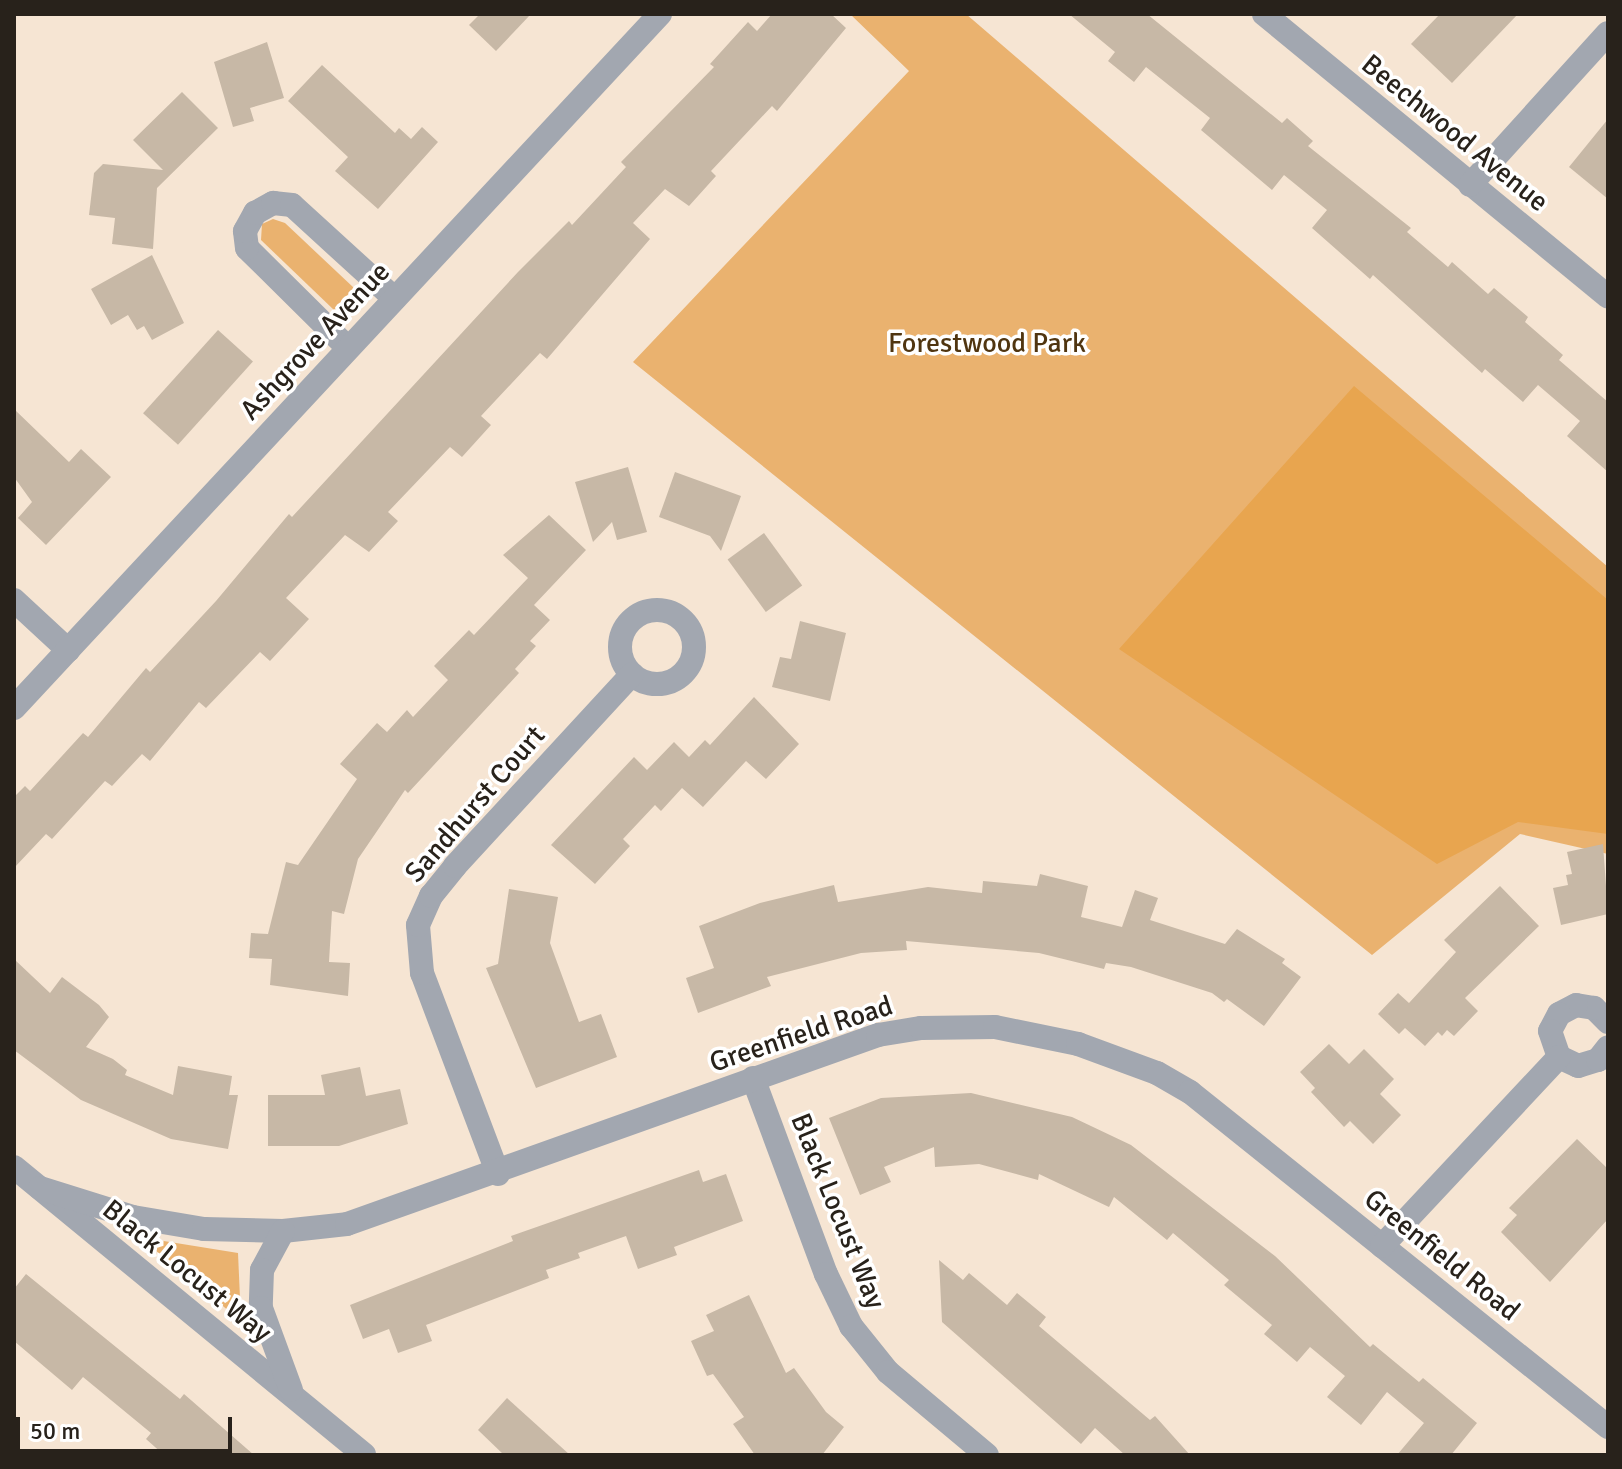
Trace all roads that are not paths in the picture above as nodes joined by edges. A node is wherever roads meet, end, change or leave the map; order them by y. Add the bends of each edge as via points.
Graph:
1 (660, 14) edge
2 (1264, 14) edge
3 (1608, 33) edge
4 (1470, 185) junction
5 (1608, 297) edge
6 (395, 299) junction
7 (348, 348) junction
8 (14, 600) edge
9 (68, 650) junction
10 (632, 674) dead end
11 (14, 708) edge
12 (1608, 1022) edge
13 (1608, 1047) edge
14 (1559, 1057) junction
15 (753, 1078) junction
16 (14, 1167) edge
17 (498, 1174) junction
18 (40, 1188) junction
19 (283, 1231) junction
20 (1382, 1246) junction
21 (296, 1399) junction
22 (1608, 1427) edge
23 (364, 1455) edge
24 (987, 1455) edge

1 - 6 street, Ashgrove Avenue
2 - 4 street, Beechwood Avenue
3 - 4 street
4 - 5 street, Beechwood Avenue
6 - 7 street, Ashgrove Avenue
6 - 7 street via 292,205 273,203 255,213 245,231 247,248
7 - 9 street, Ashgrove Avenue
8 - 9 street
9 - 11 street, Ashgrove Avenue
10 - 17 street, Sandhurst Court via 455,866 431,896 418,925 418,959 425,982
12 - 14 street via 1585,1005 1559,1014 1550,1031
13 - 14 street via 1588,1064
14 - 20 street
15 - 17 street, Greenfield Road
15 - 20 street, Greenfield Road via 878,1035 921,1028 995,1027 1078,1044 1157,1073 1190,1092
15 - 24 street, Black Locust Way via 826,1274 851,1326 888,1372
16 - 18 street, Greenfield Road
17 - 19 street, Greenfield Road via 374,1217
18 - 19 street, Greenfield Road via 159,1222
18 - 21 street, Black Locust Way
19 - 21 street, Black Locust Way via 262,1270 261,1308 271,1347
20 - 22 street, Greenfield Road
21 - 23 street, Black Locust Way

